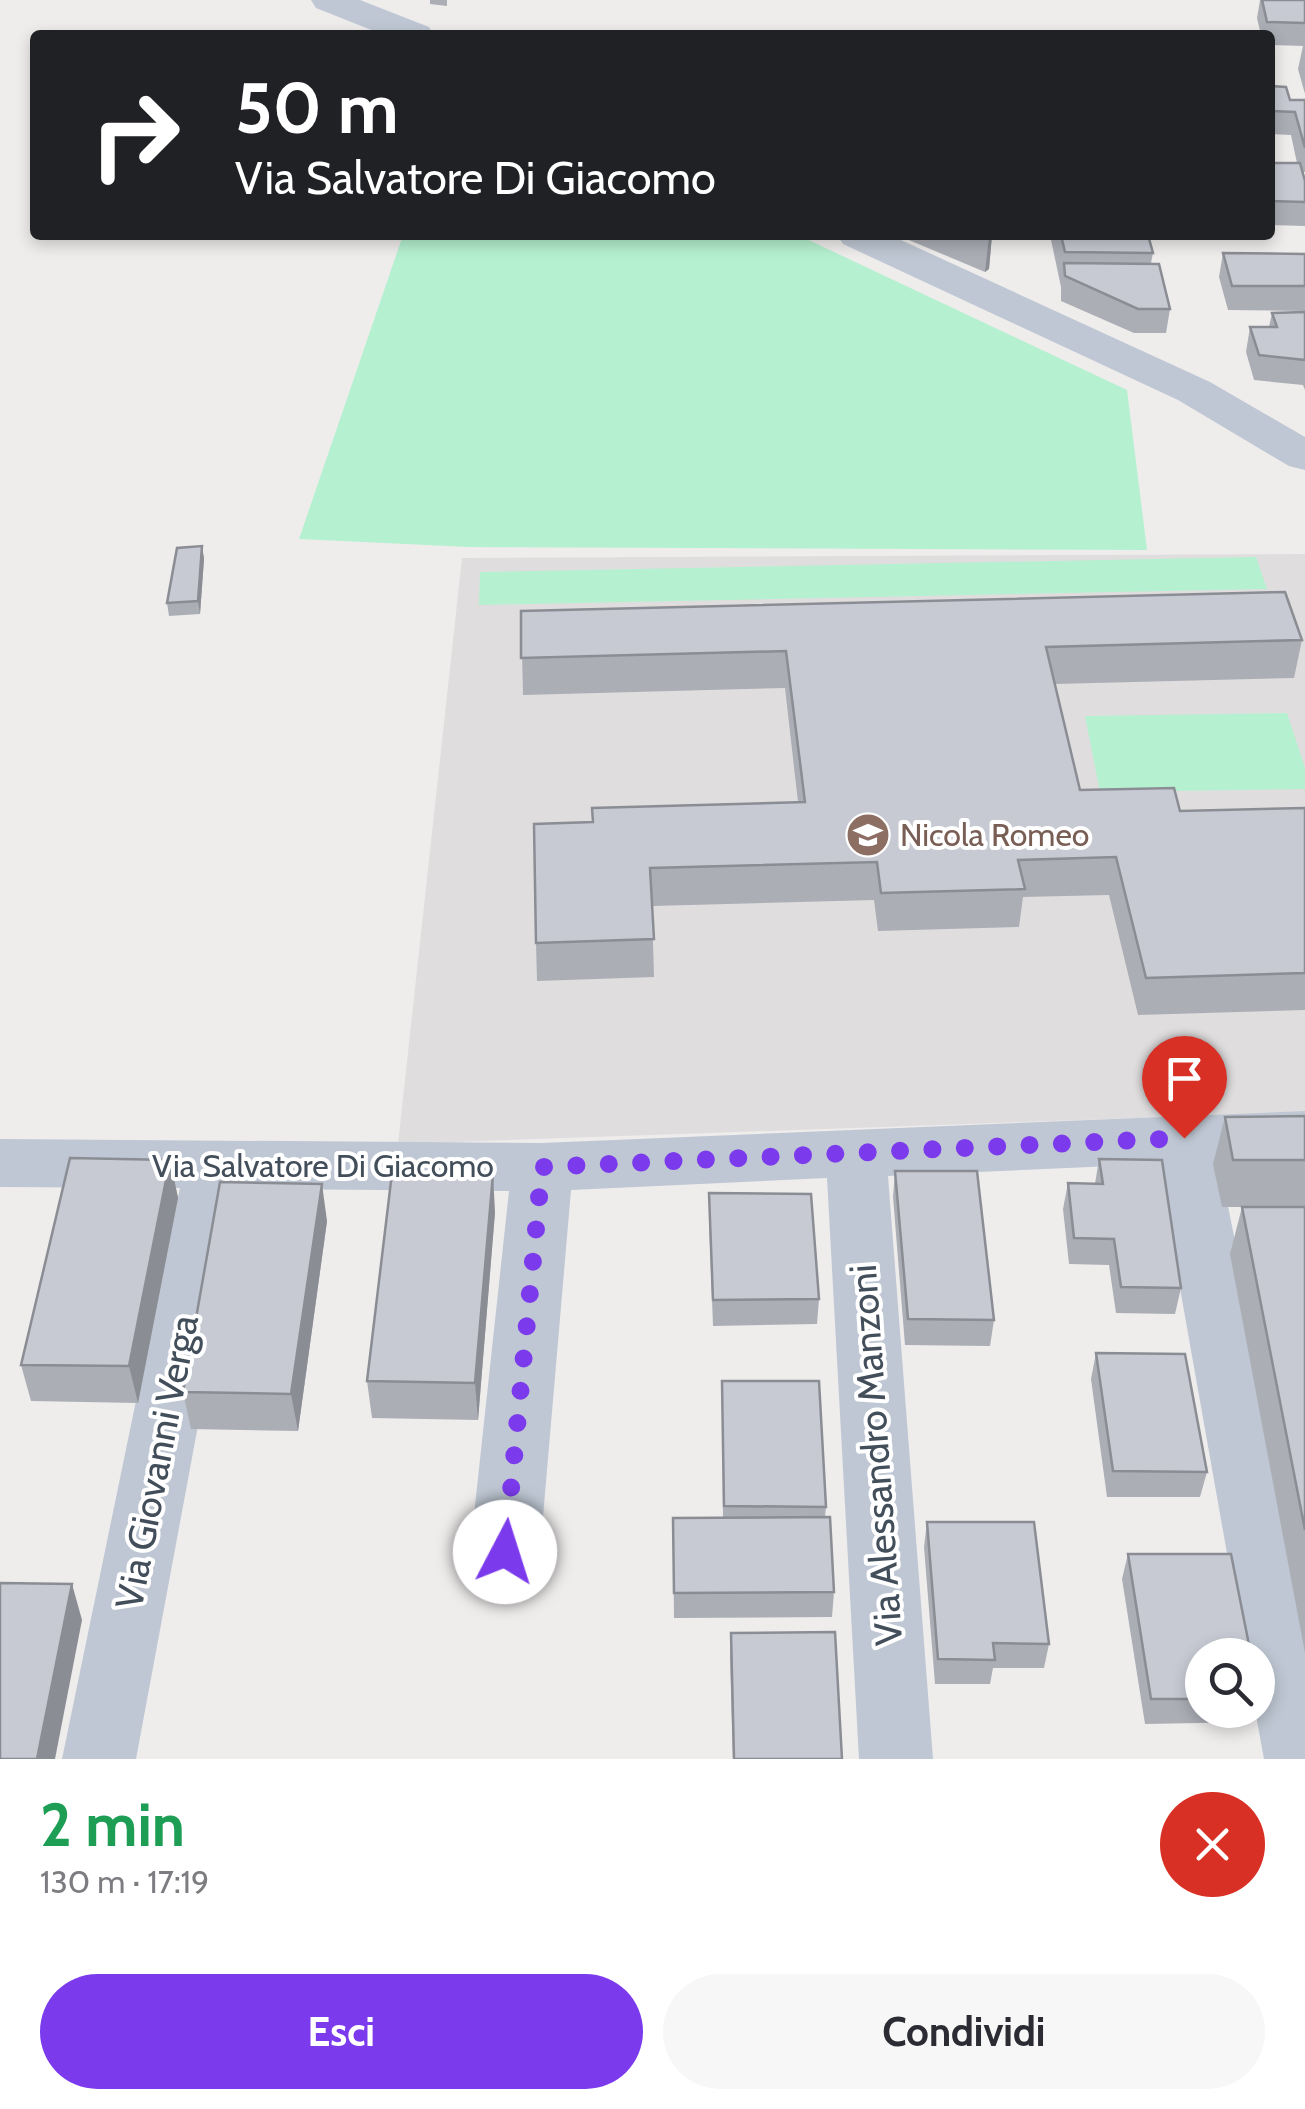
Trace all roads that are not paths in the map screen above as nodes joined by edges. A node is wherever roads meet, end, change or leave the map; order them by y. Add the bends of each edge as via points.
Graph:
1 (329, 0) edge
2 (404, 30) edge
3 (867, 240) edge
4 (1305, 456) edge
5 (1305, 1134) edge
6 (1184, 1138) junction
7 (856, 1151) junction
8 (0, 1163) edge
9 (215, 1166) junction
10 (542, 1167) junction
11 (505, 1552) dead end
12 (99, 1759) edge
13 (896, 1759) edge
14 (1301, 1759) edge

1 - 2 street
3 - 4 street via 1194,391
5 - 6 street, Via Salvatore Di Giacomo
6 - 7 street, Via Salvatore Di Giacomo
6 - 14 street
7 - 10 street, Via Salvatore Di Giacomo
7 - 13 street, Via Alessandro Manzoni
8 - 9 street, Via Salvatore Di Giacomo
9 - 10 street, Via Salvatore Di Giacomo
9 - 12 street, Via Giovanni Verga
10 - 11 street

